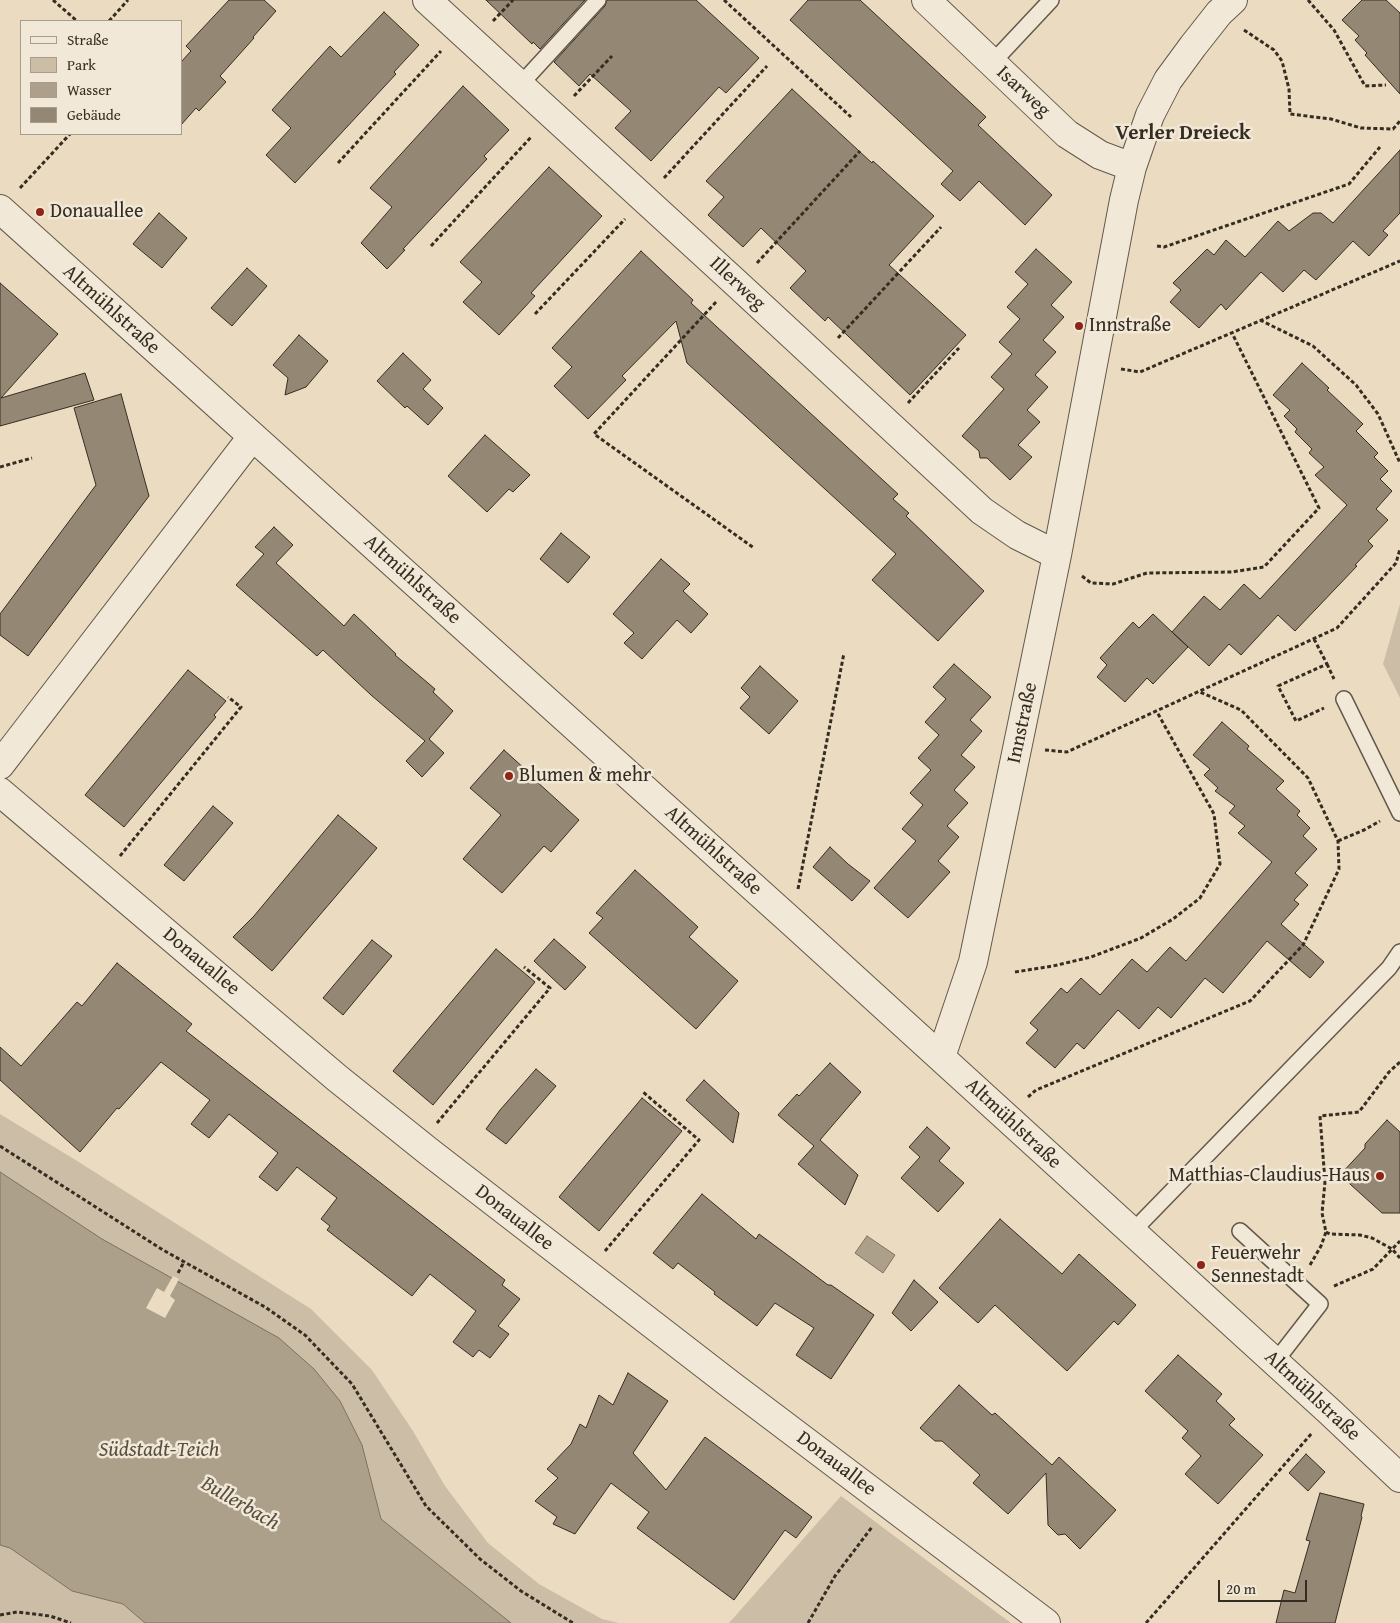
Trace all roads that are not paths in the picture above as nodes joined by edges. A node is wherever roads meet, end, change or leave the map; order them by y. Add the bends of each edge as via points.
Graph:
1 (427, 0) edge
2 (598, 0) edge
3 (1051, 0) edge
4 (931, 2) edge
5 (1226, 6) edge
6 (992, 63) junction
7 (520, 85) junction
8 (1132, 166) junction
9 (0, 210) edge
10 (252, 436) junction
11 (1057, 555) junction
12 (1344, 700) road end
13 (0, 765) edge
14 (0, 792) edge
15 (1399, 812) edge
16 (1400, 952) edge
17 (941, 1057) junction
18 (1240, 1231) dead end
19 (1132, 1232) junction
20 (1275, 1362) junction
21 (1400, 1478) edge
22 (1046, 1623) edge

1 - 7 street, Illerweg
2 - 7 lane
3 - 6 lane
4 - 6 street, Isarweg
5 - 8 street, Innstraße via 1168,80 1150,115
6 - 8 street, Isarweg via 1067,134 1100,155
7 - 11 street, Illerweg via 982,511 1017,535
8 - 11 street, Innstraße
9 - 10 street, Altmühlstraße
10 - 13 street
10 - 17 street, Altmühlstraße
11 - 17 street, Innstraße via 973,962
12 - 15 lane
14 - 22 street, Donauallee via 419,1144
16 - 19 lane via 1389,968
17 - 19 street, Altmühlstraße
18 - 20 lane via 1320,1304
19 - 20 street, Altmühlstraße
20 - 21 street, Altmühlstraße

